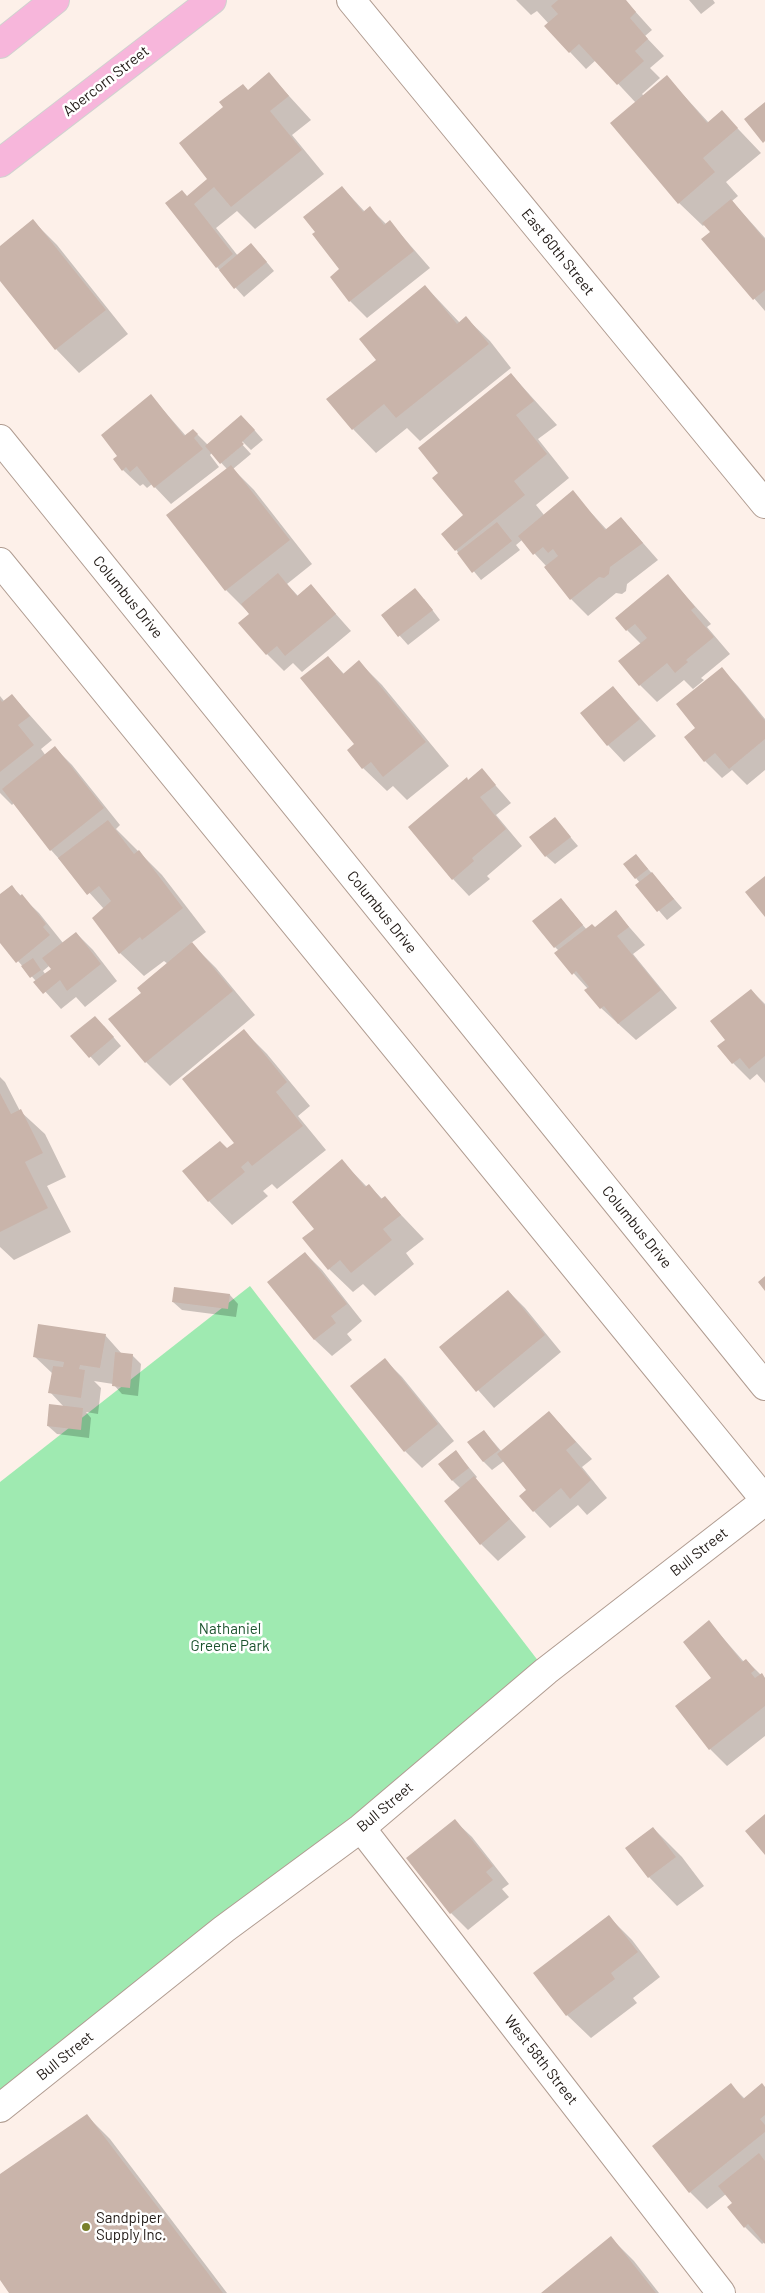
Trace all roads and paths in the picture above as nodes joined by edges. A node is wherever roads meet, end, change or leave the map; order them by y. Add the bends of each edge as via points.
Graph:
1 (54, 0) edge
2 (212, 0) edge
3 (351, 0) edge
4 (0, 44) edge
5 (0, 163) edge
6 (0, 439) edge
7 (765, 504) edge
8 (0, 562) edge
9 (765, 1386) edge
10 (765, 1500) edge
11 (361, 1828) junction
12 (0, 2108) edge
13 (721, 2293) edge

1 - 4 main road
2 - 5 main road, Abercorn Street
3 - 7 street, East 60th Street
6 - 9 street, Columbus Drive
8 - 10 street
10 - 11 street, Bull Street via 546,1671
11 - 12 street, Bull Street via 224,1929
11 - 13 street, West 58th Street

